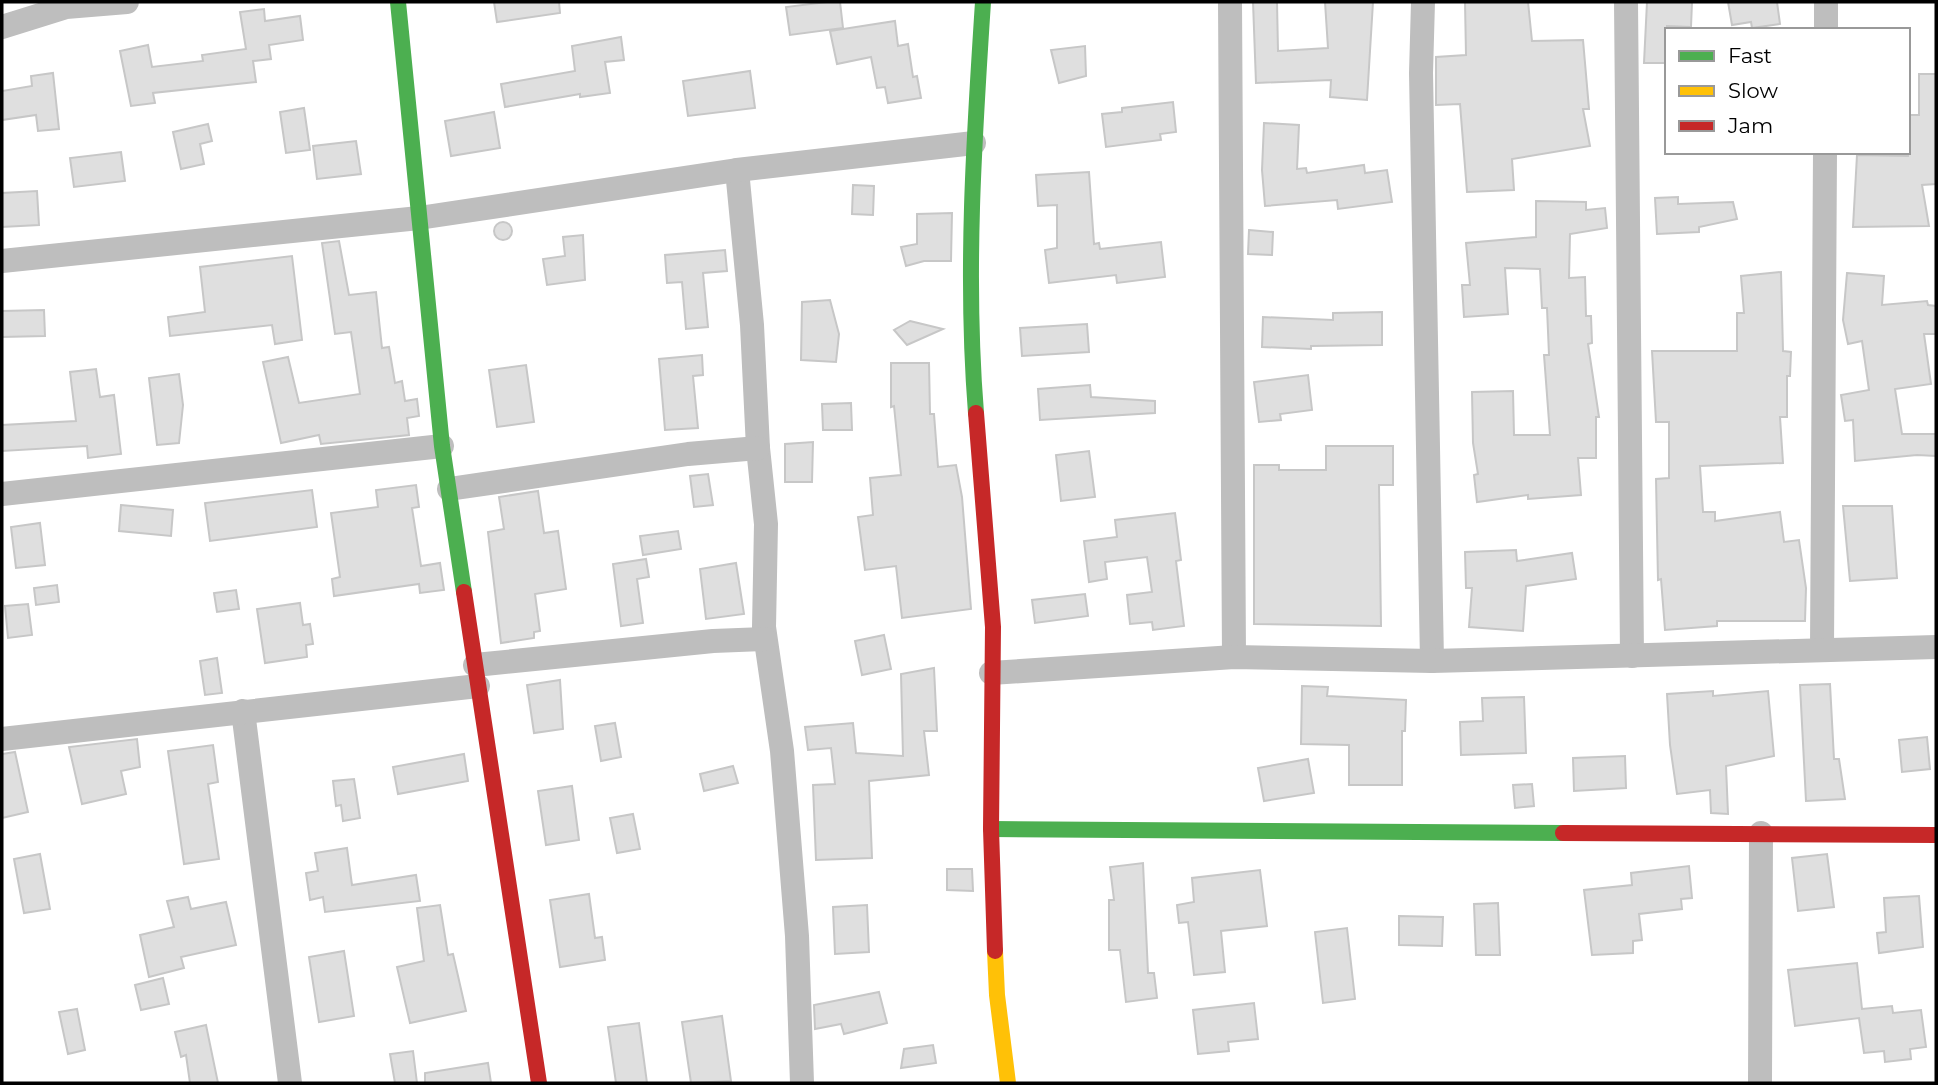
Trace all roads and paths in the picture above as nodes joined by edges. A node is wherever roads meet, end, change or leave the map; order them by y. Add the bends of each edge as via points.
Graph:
1 (127, 2) edge
2 (398, 2) edge
3 (983, 2) edge
4 (1230, 2) edge
5 (1423, 2) edge
6 (1626, 2) edge
7 (1826, 2) edge
8 (2, 27) edge
9 (1826, 28) edge
10 (974, 143) junction
11 (1825, 154) edge
12 (737, 170) junction
13 (419, 218) junction
14 (2, 261) edge
15 (442, 446) junction
16 (758, 448) junction
17 (449, 489) junction
18 (2, 494) edge
19 (765, 639) junction
20 (1936, 647) edge
21 (1822, 649) junction
22 (1632, 656) junction
23 (1234, 657) junction
24 (1432, 661) junction
25 (991, 674) junction
26 (477, 675) junction
27 (243, 711) junction
28 (2, 740) edge
29 (991, 829) junction
30 (1761, 834) junction
31 (1936, 835) edge
32 (290, 1083) edge
33 (538, 1083) edge
34 (802, 1083) edge
35 (1008, 1083) edge
36 (1760, 1083) edge

1 - 8 street via 66,7
2 - 13 street
3 - 10 street
4 - 23 street
5 - 24 street
6 - 22 street
7 - 9 street
10 - 12 street
10 - 25 street via 969,331 993,627
11 - 21 street
12 - 13 street
12 - 16 street
13 - 14 street
13 - 15 street
15 - 17 street
15 - 18 street
16 - 17 street
16 - 19 street via 766,524
17 - 26 street
19 - 26 street via 713,641
19 - 34 street via 782,751 797,936
20 - 21 street
21 - 22 street
22 - 24 street
23 - 24 street
23 - 25 street
25 - 29 street
26 - 27 street
26 - 33 street
27 - 28 street
27 - 32 street
29 - 30 street
29 - 35 street via 997,995
30 - 31 street
30 - 36 street

